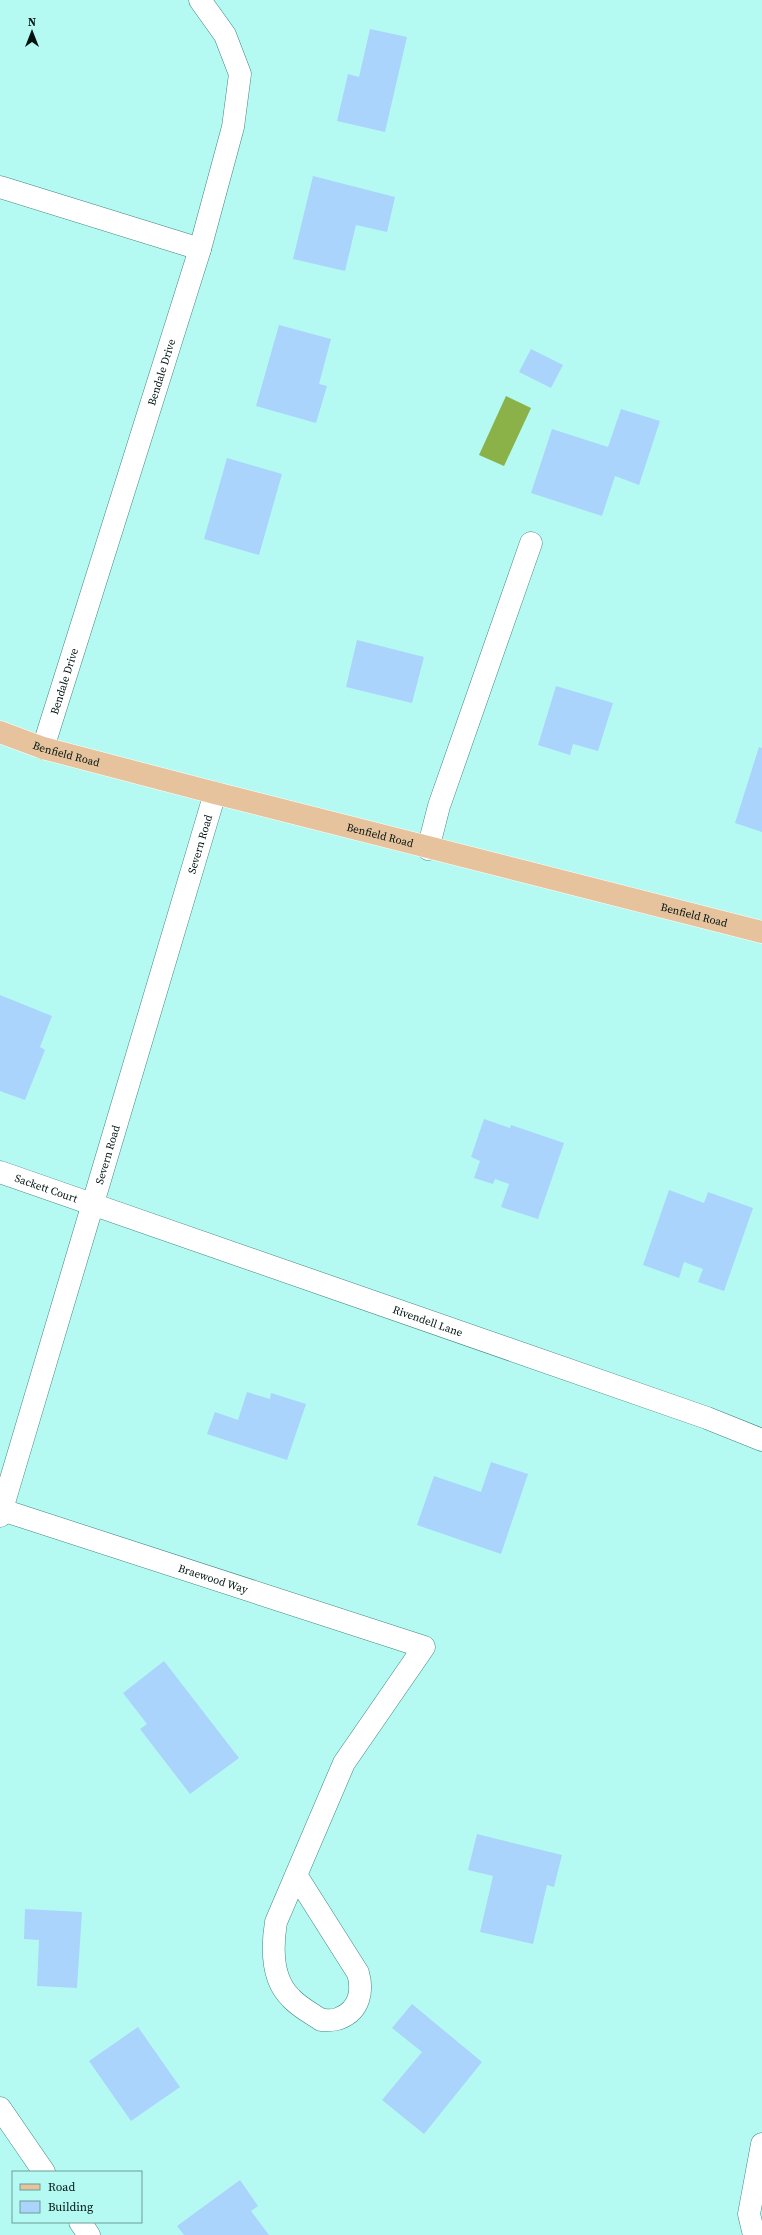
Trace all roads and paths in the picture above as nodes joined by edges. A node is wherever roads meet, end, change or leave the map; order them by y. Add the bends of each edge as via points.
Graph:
1 (200, 0) edge
2 (0, 187) edge
3 (200, 249) junction
4 (531, 543) dead end
5 (0, 732) edge
6 (43, 748) junction
7 (215, 793) junction
8 (428, 849) junction
9 (762, 932) edge
10 (0, 1172) edge
11 (93, 1204) junction
12 (762, 1440) edge
13 (1, 1513) edge
14 (296, 1875) junction
15 (0, 2108) edge
16 (762, 2144) edge
17 (43, 2171) edge
18 (81, 2223) edge
19 (89, 2235) edge
20 (754, 2235) edge

1 - 3 street, Bendale Drive via 225,35 240,74 233,127
2 - 3 street
3 - 6 street, Bendale Drive
4 - 8 street via 440,806
5 - 6 main road, Benfield Road
6 - 7 main road, Benfield Road
7 - 8 main road, Benfield Road
7 - 11 street, Severn Road
8 - 9 main road, Benfield Road
10 - 11 street, Sackett Court
11 - 12 street, Rivendell Lane via 706,1418
11 - 13 street, Severn Road
13 - 14 street, Braewood Way via 424,1647 344,1763
14 - 14 street via 276,1922 272,1943 276,1975 290,1998 321,2020 340,2018 357,2005 362,1986 358,1973
15 - 17 street
16 - 20 street via 749,2214
18 - 19 street

